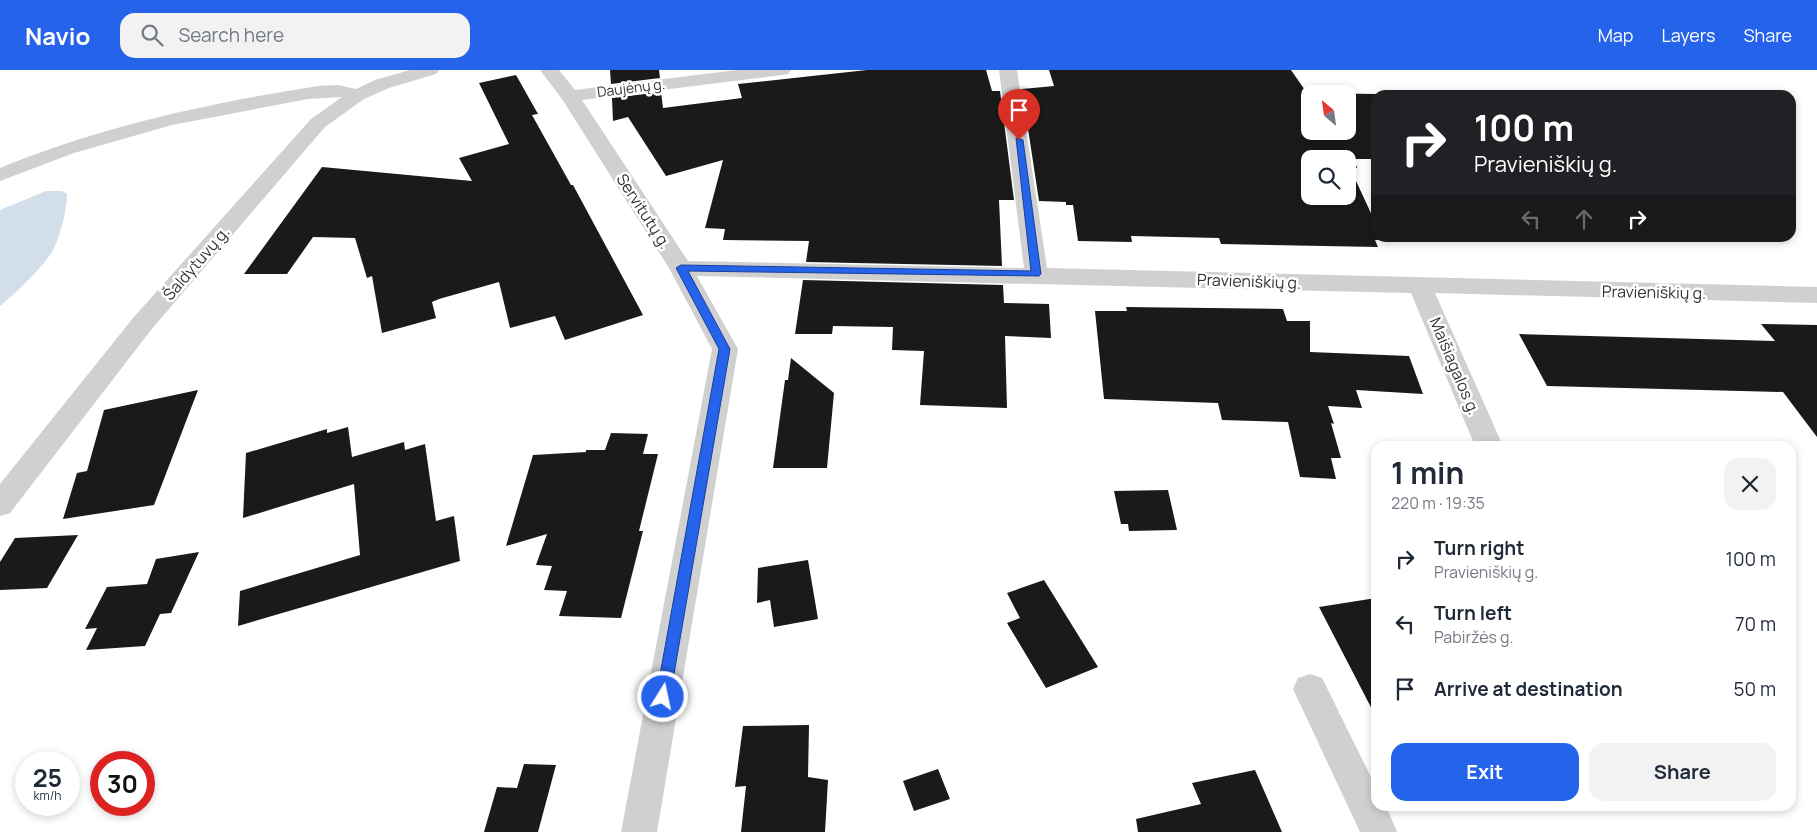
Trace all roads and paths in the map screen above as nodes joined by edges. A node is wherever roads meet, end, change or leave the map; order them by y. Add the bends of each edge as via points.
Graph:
1 (430, 70) edge
2 (549, 70) edge
3 (782, 70) edge
4 (1008, 70) edge
5 (357, 95) junction
6 (570, 96) junction
7 (0, 175) edge
8 (681, 268) junction
9 (1036, 274) junction
10 (1420, 286) junction
11 (1817, 295) edge
12 (1488, 441) edge
13 (0, 505) edge
14 (1310, 689) dead end
15 (639, 832) edge
16 (1379, 832) edge

1 - 5 street, Šaldytuvų g.
2 - 6 street, Servitutų g.
3 - 6 street, Daujėnų g.
4 - 9 street
5 - 7 street via 331,90 242,104 160,122
5 - 13 street, Šaldytuvų g. via 318,123 142,324
6 - 8 street, Servitutų g.
8 - 9 street, Pravieniškių g.
8 - 15 street, Servitutų g. via 725,349
9 - 10 street, Pravieniškių g.
10 - 11 street, Pravieniškių g.
10 - 12 street, Maišiagalos g.
14 - 16 street

